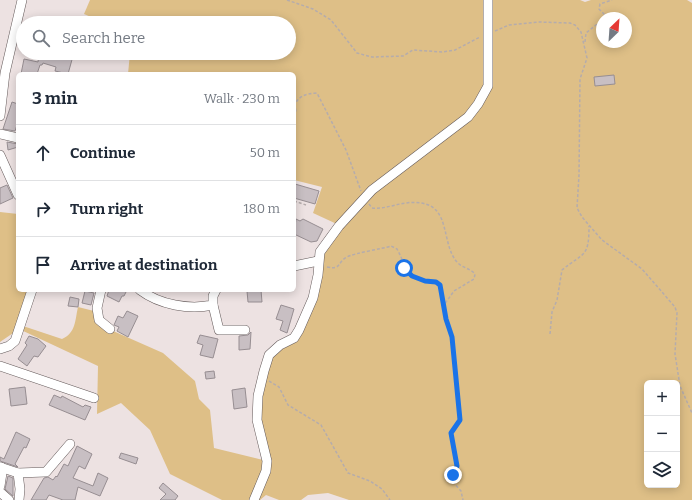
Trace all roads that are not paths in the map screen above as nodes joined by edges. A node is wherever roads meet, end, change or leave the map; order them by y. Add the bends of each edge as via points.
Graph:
1 (22, 0) edge
2 (488, 0) edge
3 (18, 16) edge
4 (16, 26) edge
5 (0, 116) edge
6 (0, 134) edge
7 (16, 138) edge
8 (0, 155) edge
9 (16, 191) edge
10 (318, 261) junction
11 (296, 266) edge
12 (31, 292) edge
13 (101, 292) edge
14 (142, 292) edge
15 (215, 292) edge
16 (213, 305) junction
17 (110, 329) dead end
18 (246, 330) dead end
19 (0, 349) edge
20 (0, 366) edge
21 (94, 398) dead end
22 (70, 444) dead end
23 (0, 467) edge
24 (18, 474) junction
25 (0, 486) edge
26 (0, 492) edge
27 (9, 500) edge
28 (18, 500) edge
29 (254, 500) edge

1 - 3 street
2 - 10 street via 488,86 478,104 468,117 372,190 325,243
4 - 5 street via 5,73
6 - 7 street
8 - 9 street
10 - 11 street
10 - 29 street via 313,298 299,330 294,338 280,345 269,355 262,378 257,420 267,461 266,471
12 - 19 street via 15,341
13 - 17 street via 97,308 99,320
14 - 16 street via 165,304 204,307
15 - 16 street
16 - 18 street via 219,330
20 - 21 street
22 - 24 street via 46,472
23 - 24 street
23 - 25 street
24 - 28 street
26 - 27 street

